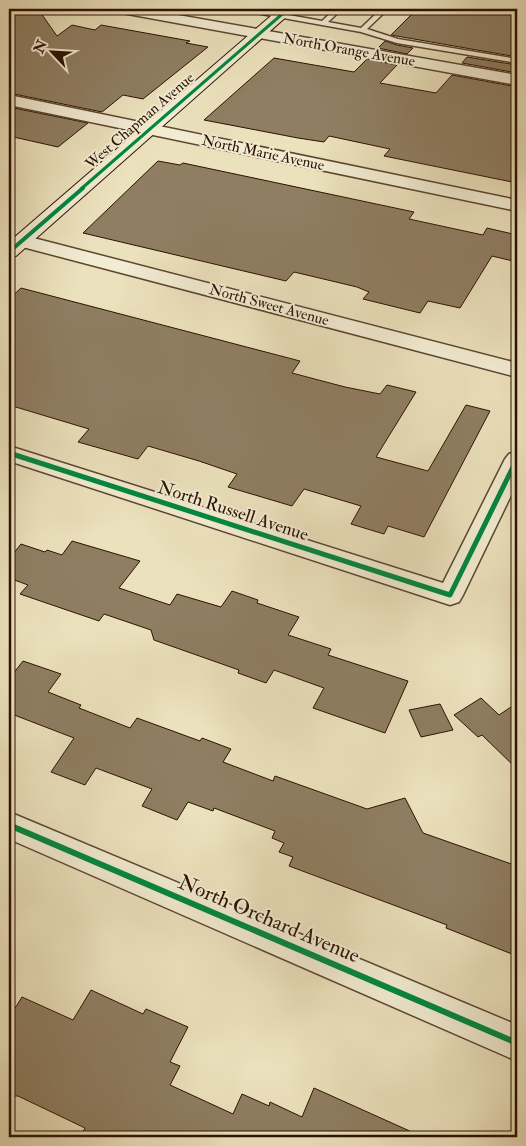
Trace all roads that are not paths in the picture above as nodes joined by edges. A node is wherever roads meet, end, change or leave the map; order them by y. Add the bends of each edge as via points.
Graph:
1 (122, 9) edge
2 (245, 9) edge
3 (339, 9) edge
4 (384, 9) edge
5 (284, 12) edge
6 (323, 23) junction
7 (362, 30) junction
8 (259, 34) junction
9 (517, 61) edge
10 (517, 80) edge
11 (9, 100) edge
12 (150, 130) junction
13 (517, 206) edge
14 (15, 246) edge
15 (517, 370) edge
16 (9, 453) edge
17 (517, 459) edge
18 (9, 825) edge
19 (517, 1043) edge

1 - 8 street, North Orange Avenue
2 - 5 lane
3 - 6 lane
4 - 7 lane
5 - 6 lane
5 - 8 street, West Chapman Avenue
6 - 7 lane
7 - 9 lane via 397,41
8 - 10 street, North Orange Avenue
8 - 12 street, West Chapman Avenue
11 - 12 street, North Marie Avenue
12 - 13 street, North Marie Avenue
12 - 14 street, West Chapman Avenue
14 - 15 street, North Sweet Avenue
16 - 17 street, North Russell Avenue via 450,594
18 - 19 street, North Orchard Avenue

